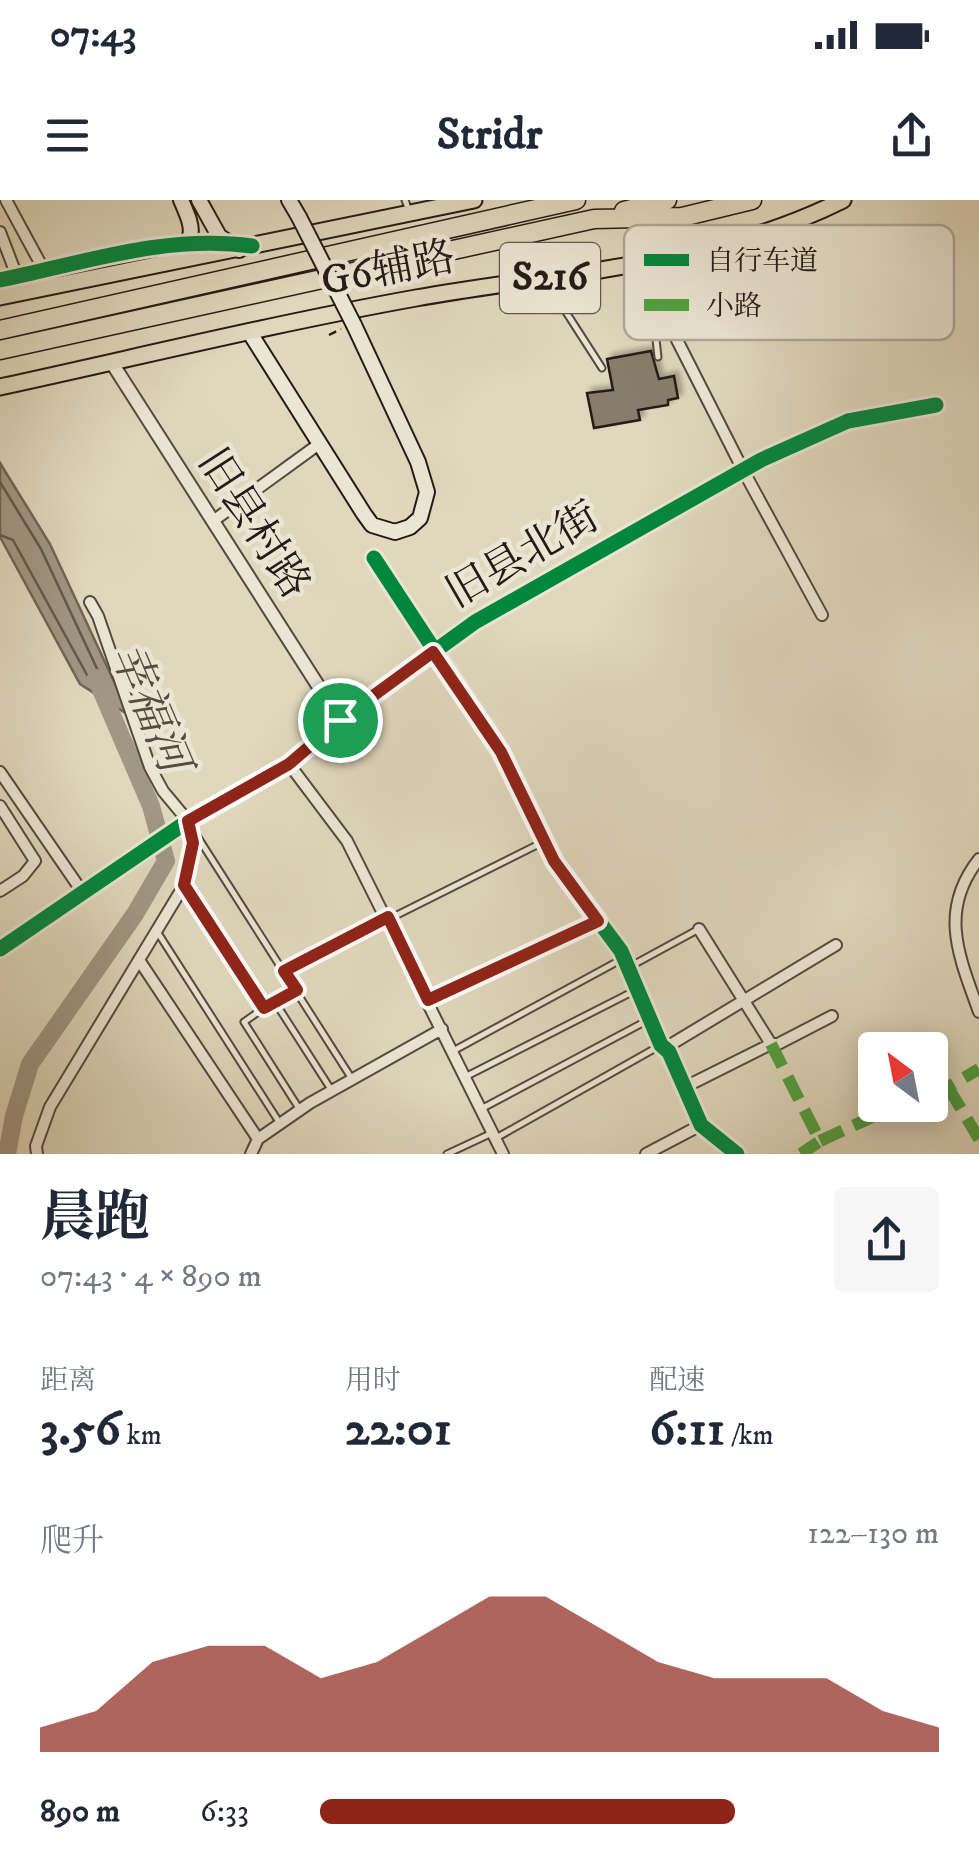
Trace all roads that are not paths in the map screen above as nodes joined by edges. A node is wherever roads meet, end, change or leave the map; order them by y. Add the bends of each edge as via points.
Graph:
1 (6, 200) edge
2 (181, 200) edge
3 (198, 200) edge
4 (289, 200) edge
5 (474, 200) edge
6 (576, 200) edge
7 (667, 200) edge
8 (752, 200) edge
9 (843, 200) edge
10 (449, 203) edge
11 (408, 207) edge
12 (594, 219) junction
13 (788, 225) edge
14 (0, 232) edge
15 (239, 250) junction
16 (166, 262) junction
17 (624, 267) edge
18 (545, 278) junction
19 (52, 285) junction
20 (22, 292) junction
21 (0, 297) edge
22 (0, 330) edge
23 (250, 334) junction
24 (656, 340) edge
25 (676, 340) edge
26 (0, 350) edge
27 (658, 357) dead end
28 (112, 363) junction
29 (602, 368) dead end
30 (0, 387) edge
31 (936, 405) dead end
32 (319, 444) junction
33 (743, 470) junction
34 (213, 521) junction
35 (374, 558) dead end
36 (90, 602) dead end
37 (822, 615) dead end
38 (433, 652) junction
39 (340, 720) junction
40 (289, 764) junction
41 (0, 772) edge
42 (0, 806) edge
43 (188, 821) junction
44 (542, 842) junction
45 (979, 859) edge
46 (184, 885) junction
47 (0, 891) edge
48 (82, 893) junction
49 (388, 917) junction
50 (598, 921) junction
51 (157, 930) junction
52 (700, 930) joint
53 (836, 945) dead end
54 (0, 950) edge
55 (139, 960) junction
56 (626, 963) junction
57 (284, 971) junction
58 (297, 990) junction
59 (637, 990) junction
60 (428, 1000) junction
61 (745, 1000) junction
62 (276, 1002) junction
63 (264, 1008) junction
64 (979, 1012) edge
65 (832, 1016) dead end
66 (650, 1019) junction
67 (442, 1029) junction
68 (771, 1044) junction
69 (663, 1047) junction
70 (452, 1051) junction
71 (465, 1077) junction
72 (352, 1080) junction
73 (684, 1087) junction
74 (332, 1091) junction
75 (480, 1108) junction
76 (300, 1110) junction
77 (281, 1124) junction
78 (701, 1124) junction
79 (494, 1136) junction
80 (258, 1139) junction
81 (36, 1154) edge
82 (251, 1154) edge
83 (447, 1154) edge
84 (502, 1154) edge
85 (646, 1154) edge
86 (737, 1154) edge

1 - 19 street
2 - 16 main road via 192,234
3 - 15 main road via 219,236
4 - 32 main road, bridge via 424,478 420,518 395,532 372,525
5 - 10 main road, G6辅路 / S216
6 - 22 highway
7 - 12 highway
8 - 12 highway via 682,217
9 - 13 main road, G6辅路 / S216
10 - 11 main road, G6辅路 / S216
11 - 15 main road, G6辅路 / S216
12 - 26 highway
14 - 20 street
15 - 16 main road, G6辅路 / S216
16 - 19 main road, G6辅路 / S216
17 - 18 main road, G6辅路 / S216
18 - 23 main road, G6辅路 / S216
18 - 29 lane
19 - 20 main road, G6辅路 / S216
20 - 21 main road, G6辅路 / S216
23 - 28 main road, G6辅路 / S216
23 - 32 main road
24 - 27 lane
25 - 33 street
28 - 30 main road, G6辅路 / S216
28 - 34 street, 旧县村路
31 - 33 street via 848,421
32 - 34 street
33 - 37 street
33 - 38 street, 旧县北街
34 - 39 street, 旧县村路
35 - 38 street
36 - 43 street via 150,767
38 - 39 street, 旧县北街
38 - 44 street via 501,752
39 - 40 street, 旧县北街
40 - 43 street, 旧县北街
40 - 49 street via 347,842
41 - 48 street
42 - 47 street via 35,861
43 - 46 street via 193,843
43 - 48 street, 旧县北街
43 - 57 lane
44 - 49 lane
44 - 50 street
45 - 64 street via 964,878 954,916
46 - 51 street
46 - 63 lane
48 - 54 street, 旧县北街
49 - 57 lane
49 - 60 street
50 - 56 street
50 - 60 lane
51 - 55 street
51 - 77 lane
52 - 56 lane
52 - 61 street
53 - 61 street
55 - 80 street
55 - 81 street via 50,1107
56 - 59 street
56 - 70 lane
57 - 58 lane
58 - 62 lane
58 - 72 lane
59 - 66 street
59 - 71 lane
60 - 67 street
61 - 68 street
61 - 69 street
62 - 63 lane
62 - 74 lane
63 - 76 lane via 244,1022
65 - 68 street
66 - 69 street
66 - 75 lane
67 - 70 street
67 - 72 street
68 - 73 street
69 - 73 street
69 - 79 lane
70 - 71 street
71 - 75 street
72 - 74 street
73 - 78 street
74 - 76 street
75 - 79 street
76 - 77 street
77 - 80 street
78 - 85 street
78 - 86 street
79 - 83 lane
79 - 84 street
80 - 82 street

